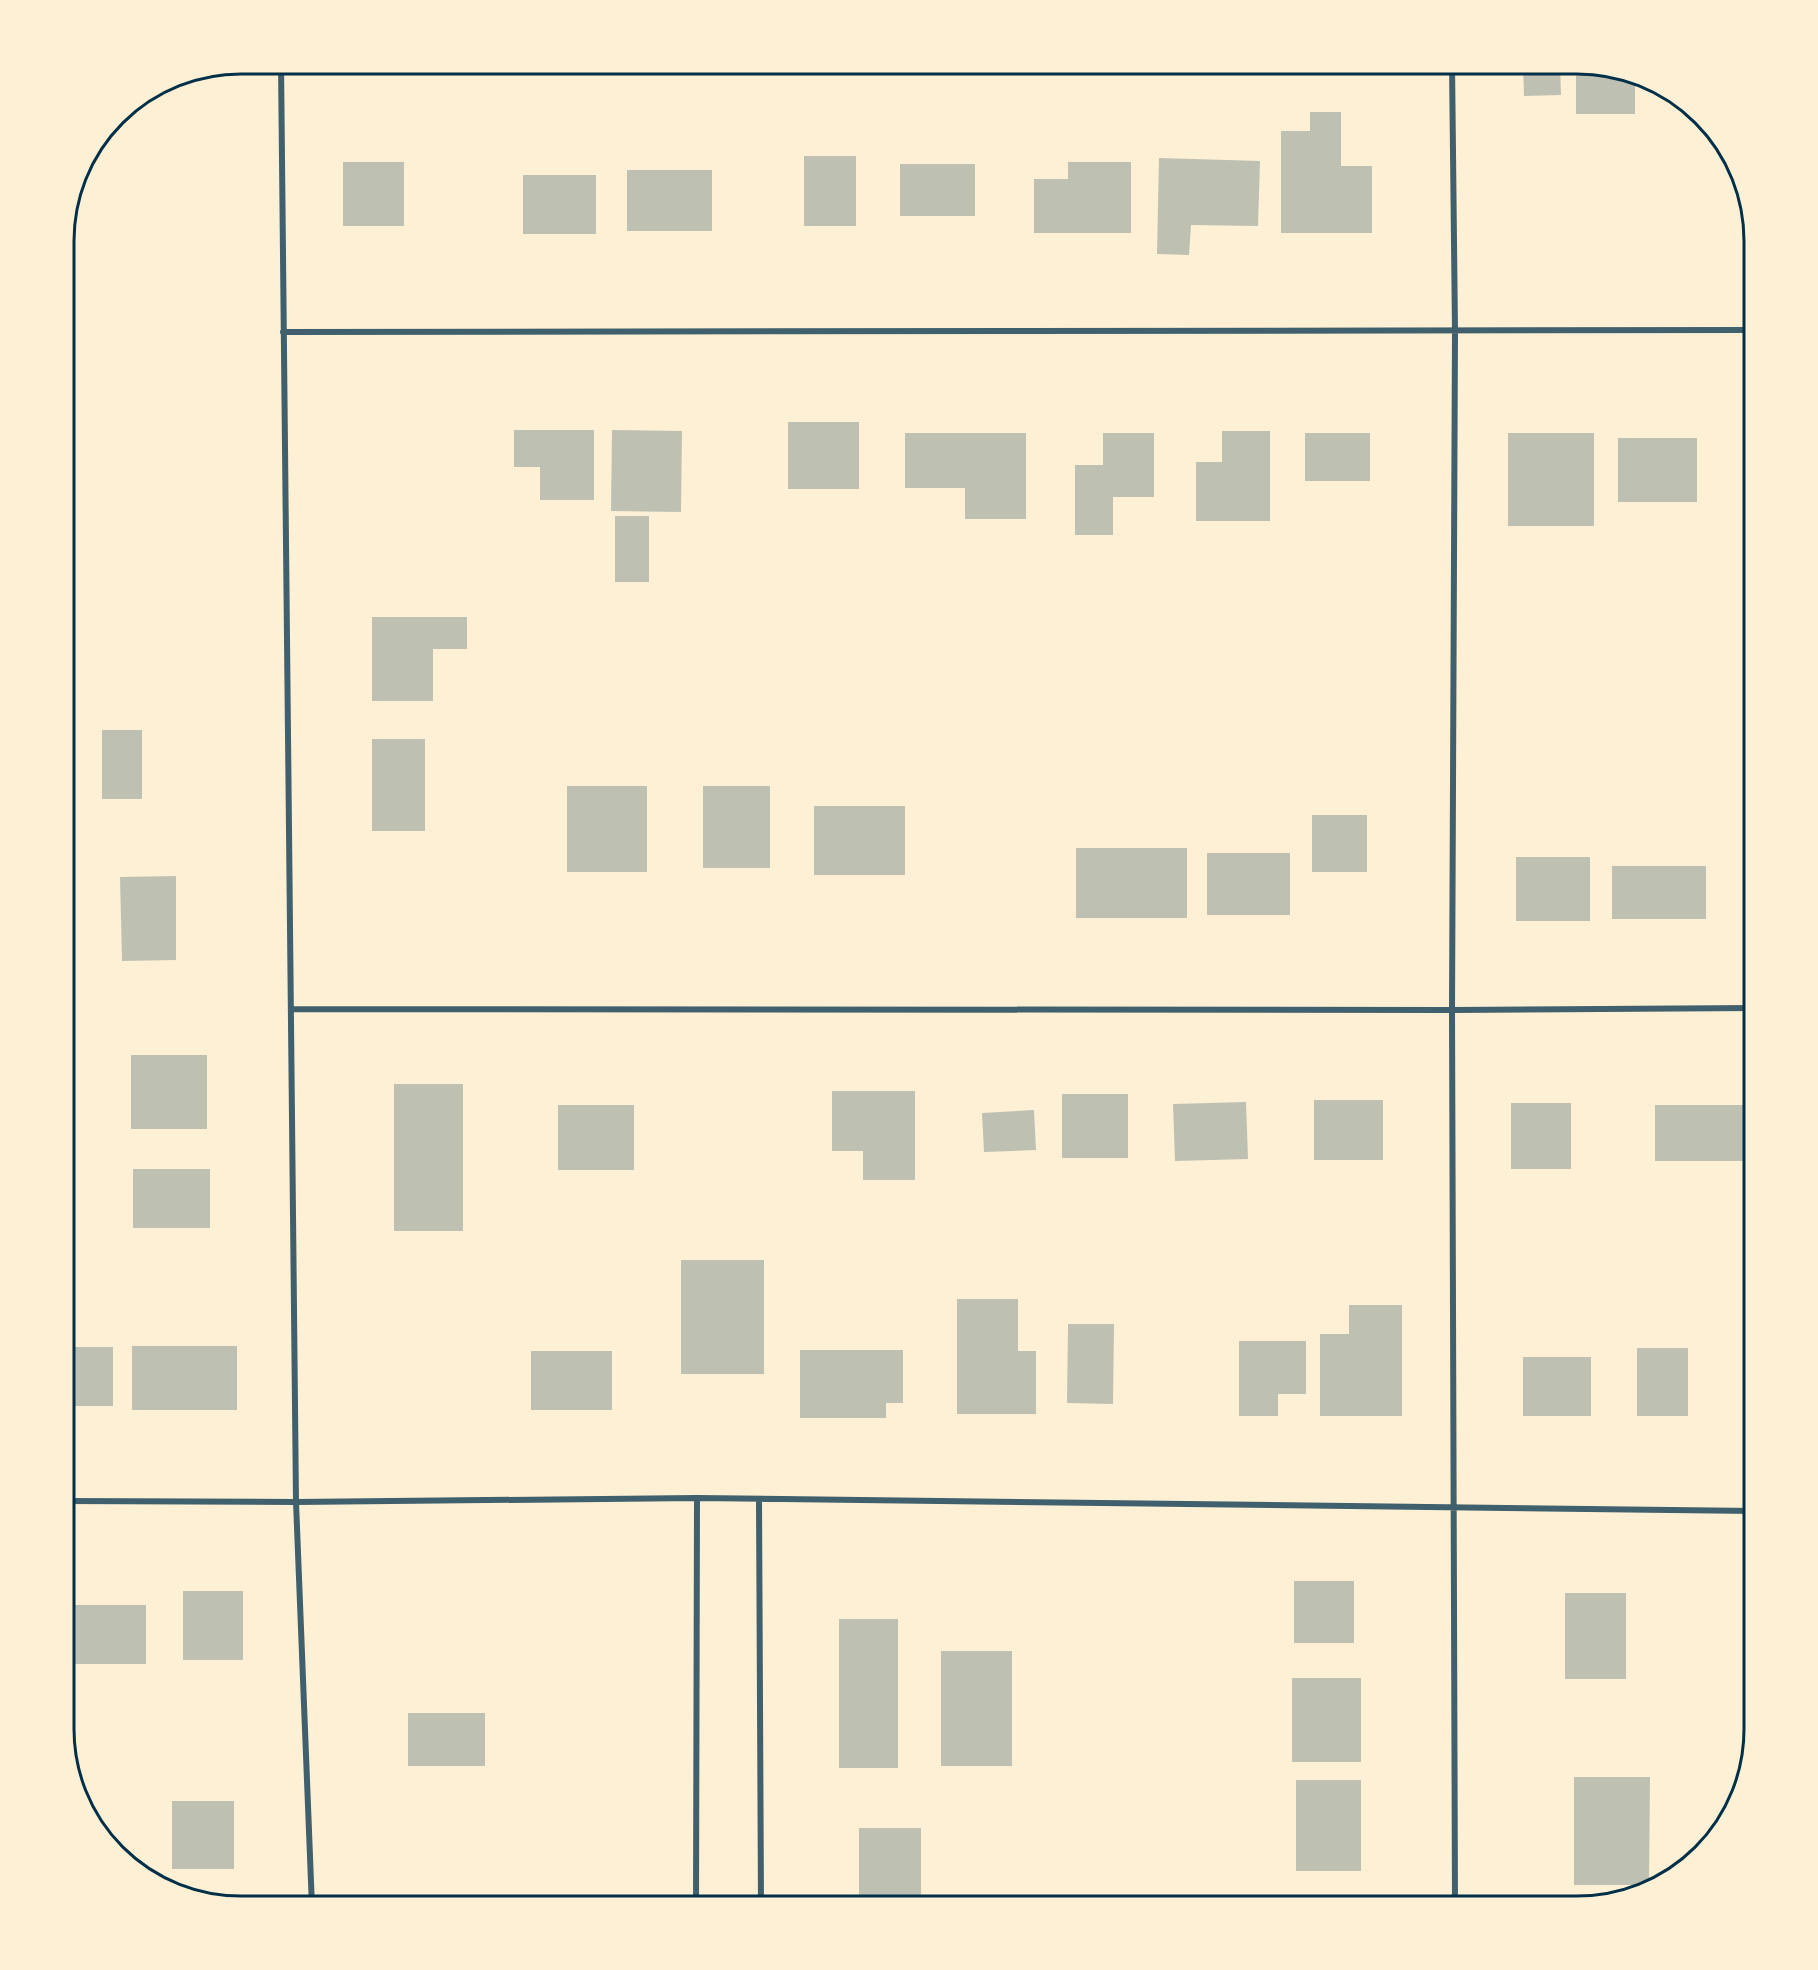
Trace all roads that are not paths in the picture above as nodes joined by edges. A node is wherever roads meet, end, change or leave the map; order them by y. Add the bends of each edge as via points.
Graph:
1 (281, 74) edge
2 (1452, 74) edge
3 (1744, 330) edge
4 (1455, 331) junction
5 (284, 332) junction
6 (1744, 1008) edge
7 (292, 1009) junction
8 (1452, 1010) junction
9 (697, 1498) junction
10 (759, 1499) junction
11 (74, 1501) edge
12 (296, 1502) junction
13 (1455, 1508) junction
14 (1744, 1511) edge
15 (312, 1896) edge
16 (696, 1896) edge
17 (761, 1896) edge
18 (1455, 1896) edge

1 - 5 street
2 - 4 street
3 - 4 street
4 - 5 street
4 - 8 street
5 - 7 street
6 - 8 street
7 - 8 street
7 - 12 street
8 - 13 street
9 - 10 street
9 - 12 street
9 - 16 street
10 - 13 street
10 - 17 street
11 - 12 street
12 - 15 street
13 - 14 street
13 - 18 street

